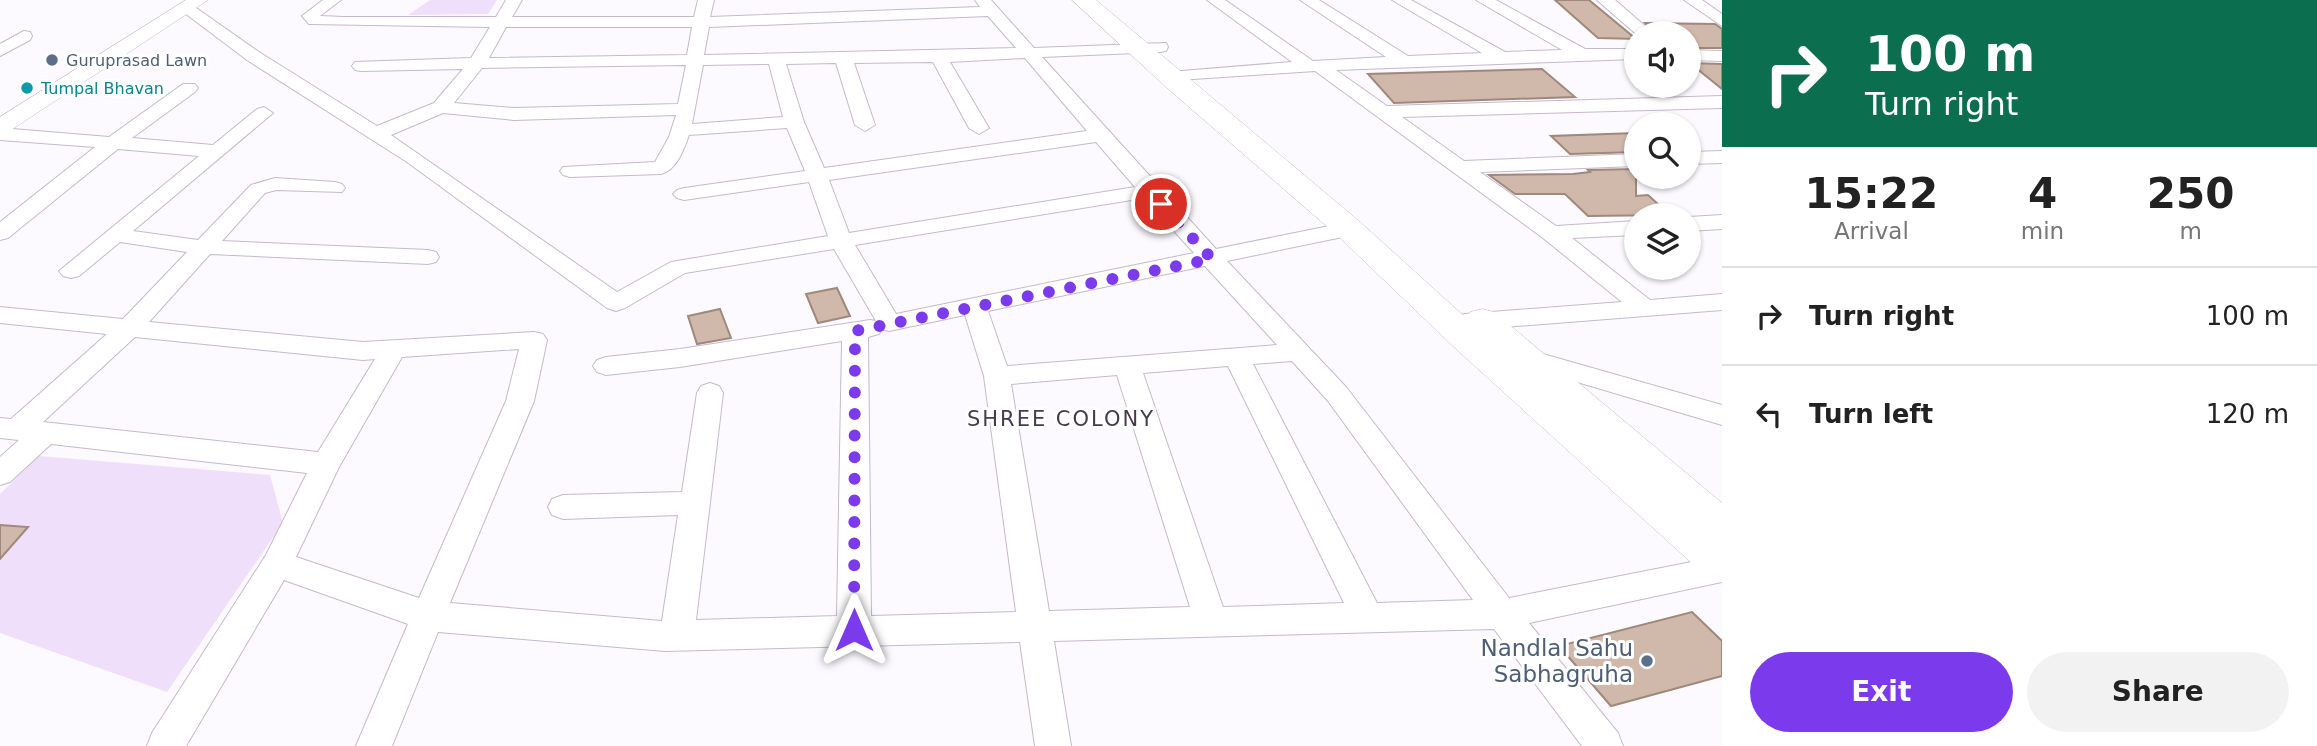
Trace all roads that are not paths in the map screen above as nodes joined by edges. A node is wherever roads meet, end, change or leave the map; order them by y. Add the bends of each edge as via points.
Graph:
1 (332, 0) edge
2 (514, 0) edge
3 (613, 0) edge
4 (706, 0) edge
5 (1083, 0) edge
6 (1106, 0) edge
7 (1215, 0) edge
8 (1308, 0) edge
9 (1400, 0) edge
10 (1484, 0) edge
11 (1518, 0) edge
12 (1605, 0) edge
13 (1692, 0) edge
14 (192, 4) edge
15 (988, 5) edge
16 (415, 7) dead end
17 (398, 21) junction
18 (501, 21) junction
19 (1630, 21) edge
20 (1722, 21) edge
21 (601, 22) junction
22 (700, 22) junction
23 (1536, 28) junction
24 (24, 36) dead end
25 (0, 51) edge
26 (1030, 54) junction
27 (1581, 54) junction
28 (1624, 54) edge
29 (1701, 55) edge
30 (1722, 56) edge
31 (843, 57) junction
32 (939, 57) junction
33 (1500, 57) junction
34 (776, 58) junction
35 (694, 59) junction
36 (1165, 62) junction
37 (477, 63) junction
38 (1406, 63) junction
39 (361, 66) dead end
40 (1314, 66) junction
41 (189, 88) dead end
42 (1701, 94) edge
43 (1718, 104) edge
44 (440, 107) junction
45 (686, 109) junction
46 (1384, 112) junction
47 (264, 113) dead end
48 (794, 122) junction
49 (864, 125) dead end
50 (0, 127) edge
51 (979, 128) dead end
52 (683, 130) junction
53 (378, 133) junction
54 (0, 134) edge
55 (1101, 135) junction
56 (112, 144) junction
57 (217, 151) junction
58 (1722, 157) edge
59 (1701, 158) edge
60 (1624, 160) edge
61 (1460, 167) junction
62 (570, 171) dead end
63 (817, 175) junction
64 (335, 188) dead end
65 (1149, 191) junction
66 (684, 194) dead end
67 (1722, 222) edge
68 (1701, 223) edge
69 (1349, 229) junction
70 (1624, 229) edge
71 (0, 233) edge
72 (1551, 233) junction
73 (114, 235) junction
74 (841, 241) junction
75 (203, 247) junction
76 (428, 257) dead end
77 (1212, 259) junction
78 (72, 271) dead end
79 (1722, 302) edge
80 (974, 306) junction
81 (1642, 306) junction
82 (0, 315) edge
83 (1467, 322) junction
84 (889, 323) junction
85 (130, 327) junction
86 (855, 331) junction
87 (394, 349) junction
88 (1298, 352) junction
89 (1236, 357) junction
90 (1529, 359) junction
91 (606, 366) dead end
92 (1127, 366) junction
93 (998, 376) junction
94 (710, 393) dead end
95 (1722, 415) edge
96 (21, 430) edge
97 (326, 464) junction
98 (0, 474) edge
99 (696, 503) junction
100 (563, 507) dead end
101 (1722, 528) edge
102 (277, 564) junction
103 (1722, 564) edge
104 (1722, 569) edge
105 (1502, 614) junction
106 (428, 616) junction
107 (1368, 618) junction
108 (1211, 621) junction
109 (1033, 626) junction
110 (854, 630) junction
111 (677, 636) junction
112 (165, 746) edge
113 (374, 746) edge
114 (1053, 746) edge
115 (1605, 746) edge

1 - 17 street via 310,16 316,21
2 - 18 street
3 - 21 street
4 - 22 street
5 - 36 main road
6 - 36 main road
7 - 40 street
8 - 38 street
9 - 33 street
10 - 23 street
11 - 23 street via 1546,26
12 - 19 street
13 - 20 street
14 - 50 street
14 - 53 street via 253,56
15 - 22 street
15 - 26 street
16 - 17 street
17 - 18 street
18 - 21 street
18 - 37 street
21 - 22 street
22 - 35 street
23 - 27 street
24 - 25 street
26 - 32 street
26 - 36 street
26 - 55 street
27 - 28 street
27 - 33 street
29 - 30 street
31 - 32 street
31 - 34 street
31 - 49 street
32 - 51 street
33 - 38 street
34 - 35 street
34 - 48 street
35 - 37 street
35 - 45 street
36 - 40 street
36 - 69 main road
36 - 83 main road
37 - 39 street
37 - 44 street
38 - 40 street
40 - 46 street
41 - 56 street
42 - 43 street
43 - 46 street
44 - 45 street via 514,114
44 - 53 street
45 - 52 street
46 - 61 street
47 - 57 street
48 - 52 street
48 - 63 street
52 - 62 street via 662,168
53 - 74 street via 616,303 679,267
54 - 56 street
55 - 63 street
55 - 65 street
56 - 57 street
56 - 71 street
57 - 73 street
58 - 59 street
60 - 61 street
61 - 72 street
63 - 66 street
63 - 74 street
64 - 75 street via 266,185
65 - 74 street
65 - 77 street
67 - 68 street
69 - 77 street
69 - 83 main road
70 - 72 street
72 - 81 street
73 - 75 street
73 - 78 street
74 - 84 street
75 - 76 street
75 - 85 street
77 - 80 street
77 - 88 street
79 - 81 street
80 - 84 street
80 - 93 street
81 - 83 street
82 - 85 street
83 - 90 main road
83 - 103 main road
84 - 86 street
85 - 87 street via 363,351
85 - 96 street
86 - 91 street
86 - 110 street
87 - 97 street
87 - 106 street via 534,340 520,401
88 - 89 street
88 - 105 street via 1337,394
89 - 92 street
89 - 107 street
90 - 95 street
90 - 101 main road
92 - 93 street
92 - 108 street
93 - 109 street
94 - 99 street
96 - 97 street
96 - 98 street
97 - 102 street
99 - 100 street
99 - 111 street
102 - 106 street
102 - 112 street
104 - 105 street
105 - 107 street
105 - 115 street
106 - 111 street
106 - 113 street
107 - 108 street
108 - 109 street
109 - 110 street
109 - 114 street
110 - 111 street

